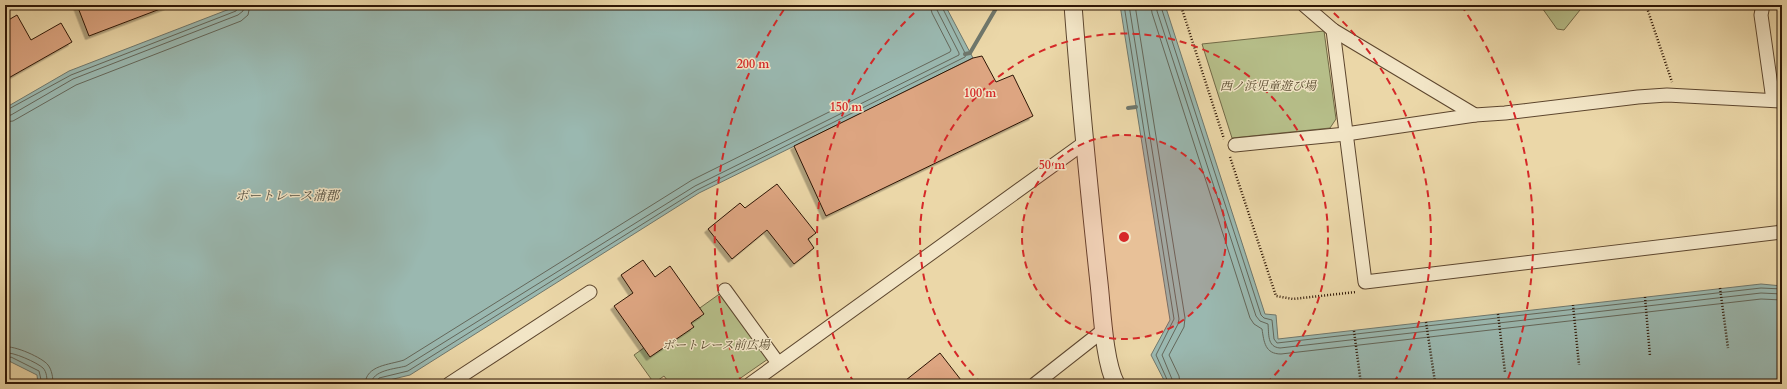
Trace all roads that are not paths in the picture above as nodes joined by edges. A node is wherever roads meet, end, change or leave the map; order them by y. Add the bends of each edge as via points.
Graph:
1 (1073, 5) edge
2 (1304, 5) edge
3 (1763, 5) edge
4 (1333, 30) junction
5 (1778, 100) edge
6 (1475, 115) junction
7 (1346, 134) junction
8 (1084, 143) junction
9 (1230, 147) road end
10 (1782, 231) edge
11 (725, 290) dead end
12 (590, 292) dead end
13 (1105, 329) junction
14 (778, 363) junction
15 (449, 384) edge
16 (750, 384) edge
17 (1035, 384) edge
18 (1116, 384) edge

1 - 8 street
2 - 4 street
3 - 5 street via 1761,15
4 - 6 street
4 - 7 street
5 - 6 street via 1676,95
6 - 7 street
7 - 9 street
7 - 10 street via 1365,282
8 - 13 street
8 - 14 street
11 - 14 street
12 - 15 street
13 - 17 street
13 - 18 street via 1112,376
14 - 16 street

